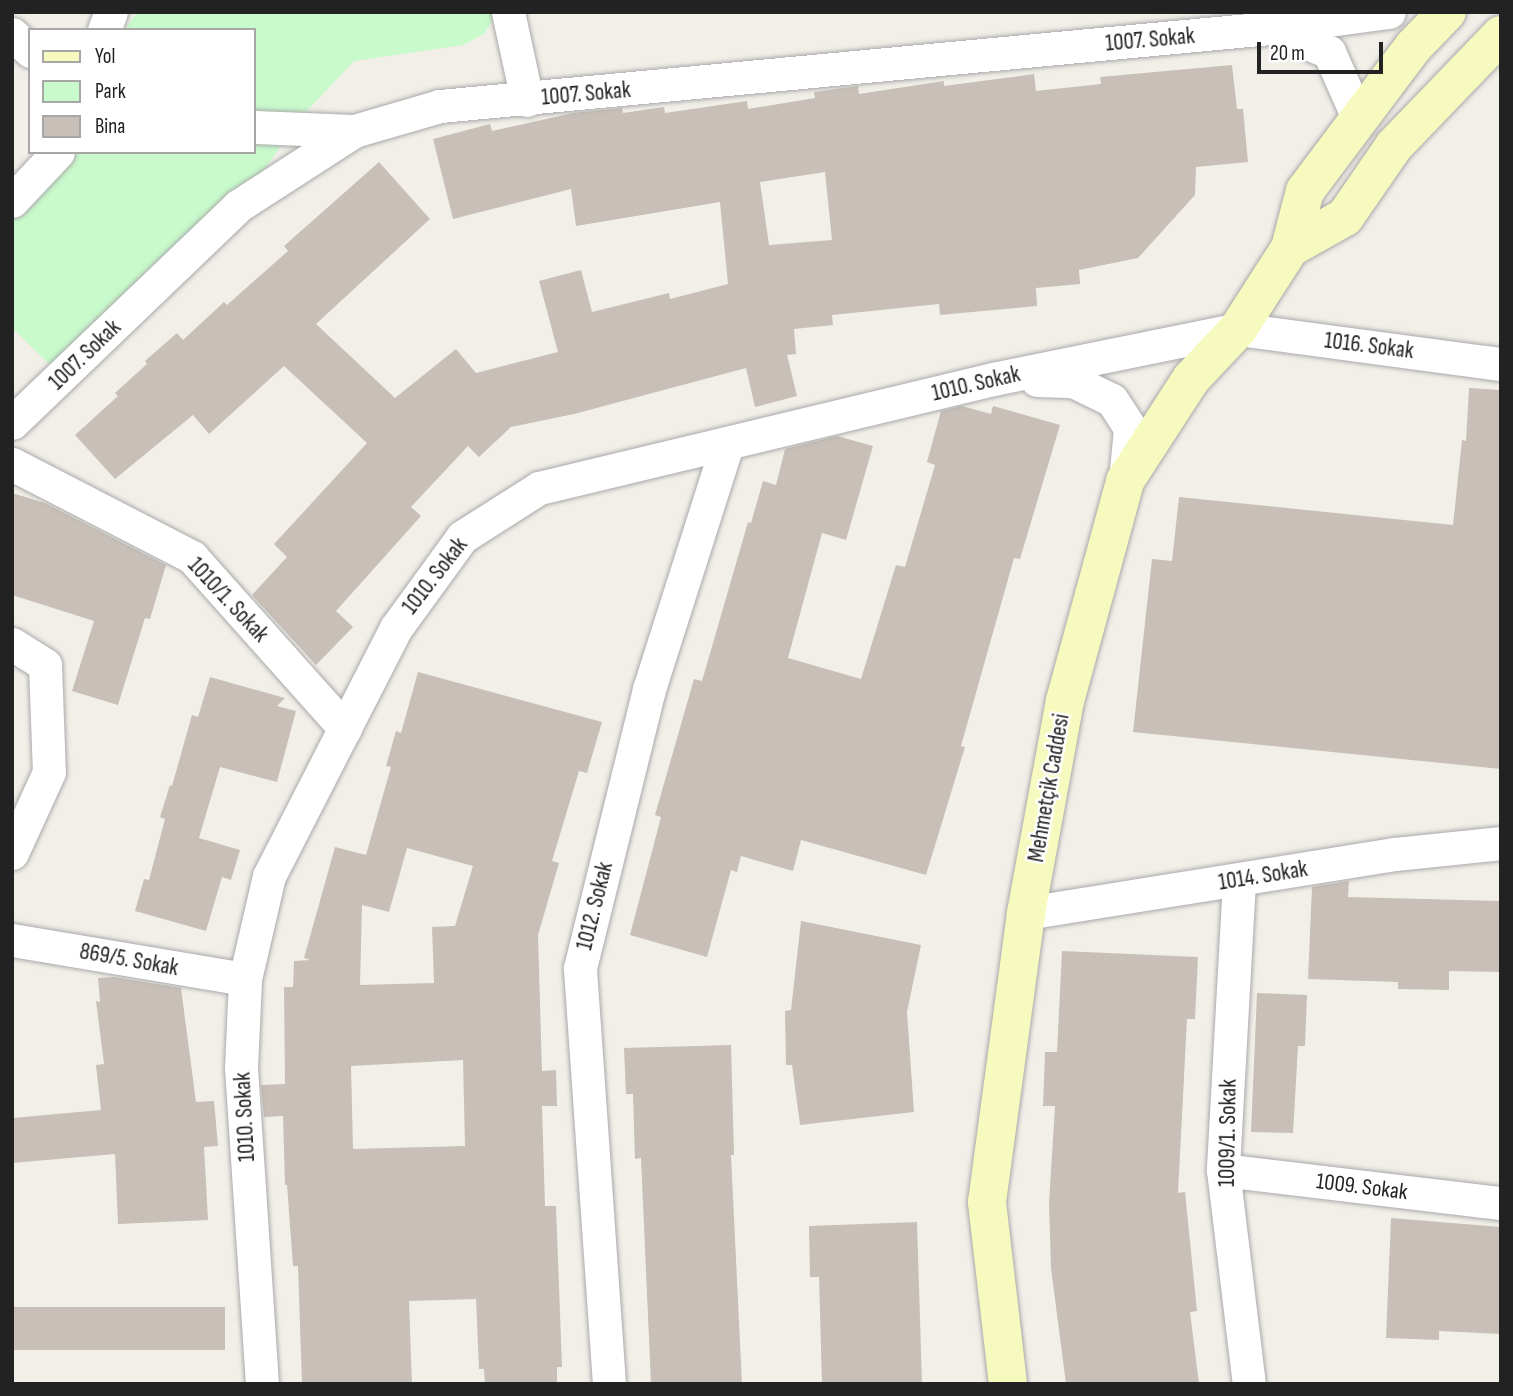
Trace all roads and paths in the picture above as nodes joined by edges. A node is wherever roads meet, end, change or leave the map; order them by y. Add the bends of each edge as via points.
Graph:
1 (508, 12) edge
2 (1389, 12) edge
3 (1447, 12) edge
4 (1270, 28) junction
5 (12, 34) edge
6 (1501, 35) edge
7 (28, 49) edge
8 (527, 100) junction
9 (1359, 120) junction
10 (256, 127) edge
11 (354, 131) junction
12 (56, 154) edge
13 (12, 201) edge
14 (1290, 248) junction
15 (1238, 329) junction
16 (1501, 364) edge
17 (993, 379) junction
18 (12, 424) edge
19 (727, 445) junction
20 (12, 464) edge
21 (1125, 481) junction
22 (12, 644) edge
23 (345, 729) junction
24 (1501, 843) edge
25 (12, 853) edge
26 (1239, 881) junction
27 (1026, 914) junction
28 (12, 940) edge
29 (245, 979) junction
30 (1223, 1170) junction
31 (1501, 1203) edge
32 (262, 1384) edge
33 (609, 1384) edge
34 (1008, 1384) edge
35 (1249, 1384) edge

1 - 8 street
2 - 4 street, 1007. Sokak
3 - 9 main road, Mehmetçik Caddesi via 1414,46
4 - 8 street, 1007. Sokak
4 - 9 street via 1329,52
5 - 7 street
6 - 14 main road, Mehmetçik Caddesi via 1394,146 1345,218
8 - 11 street, 1007. Sokak via 440,106
9 - 14 main road, Mehmetçik Caddesi via 1305,191
10 - 11 street
11 - 18 street, 1007. Sokak via 238,206
12 - 13 street
14 - 15 main road, Mehmetçik Caddesi
15 - 16 street, 1016. Sokak
15 - 17 street, 1010. Sokak
15 - 21 main road, Mehmetçik Caddesi via 1191,379
17 - 19 street, 1010. Sokak
17 - 21 street via 1073,381 1112,400 1130,428
19 - 23 street, 1010. Sokak via 539,488 462,537 396,628
19 - 33 street, 1012. Sokak via 649,689 580,968
20 - 23 street, 1010/1. Sokak via 192,557
21 - 27 main road, Mehmetçik Caddesi via 1065,701
22 - 25 street via 45,665 49,772
23 - 29 street, 1010. Sokak via 269,876
24 - 26 street, 1014. Sokak via 1395,854
26 - 27 street, 1014. Sokak
26 - 30 street, 1009/1. Sokak
27 - 34 main road, Mehmetçik Caddesi via 988,1202
28 - 29 street, 869/5. Sokak
29 - 32 street, 1010. Sokak via 241,1068
30 - 31 street, 1009. Sokak
30 - 35 street, 1009/1. Sokak

